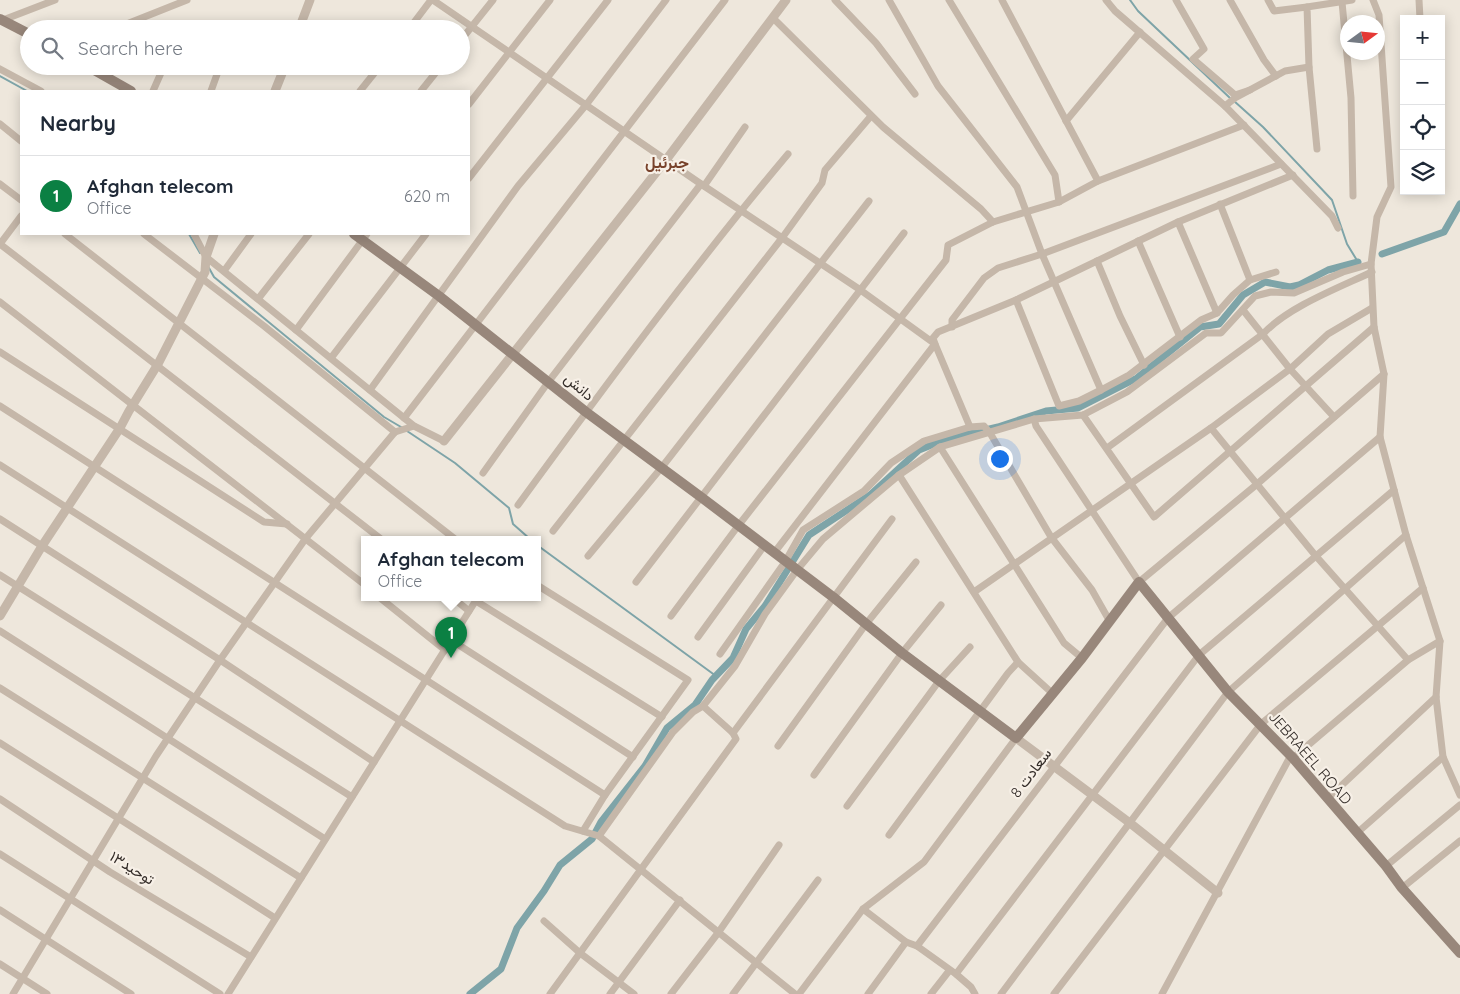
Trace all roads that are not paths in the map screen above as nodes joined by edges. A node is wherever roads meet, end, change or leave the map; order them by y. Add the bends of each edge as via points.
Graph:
1 (55, 0) edge
2 (188, 0) edge
3 (310, 0) edge
4 (432, 0) edge
5 (493, 0) edge
6 (550, 0) edge
7 (608, 0) edge
8 (666, 0) edge
9 (725, 0) edge
10 (783, 0) edge
11 (835, 0) edge
12 (889, 0) edge
13 (949, 0) edge
14 (1002, 0) edge
15 (1106, 0) edge
16 (1176, 0) edge
17 (1230, 0) edge
18 (1268, 0) edge
19 (1352, 0) edge
20 (1373, 0) edge
21 (1419, 0) edge
22 (1342, 2) junction
23 (1307, 7) junction
24 (1420, 15) edge
25 (773, 18) junction
26 (1, 20) edge
27 (137, 20) edge
28 (302, 20) edge
29 (416, 20) edge
30 (462, 20) edge
31 (472, 27) junction
32 (470, 29) edge
33 (20, 30) edge
34 (1140, 32) junction
35 (510, 52) junction
36 (1309, 67) junction
37 (0, 69) edge
38 (102, 75) edge
39 (160, 75) edge
40 (217, 75) edge
41 (281, 75) edge
42 (373, 75) edge
43 (434, 75) edge
44 (1276, 76) junction
45 (547, 78) junction
46 (39, 90) edge
47 (126, 90) edge
48 (153, 90) edge
49 (211, 90) edge
50 (275, 90) edge
51 (361, 90) edge
52 (422, 90) edge
53 (1250, 90) junction
54 (915, 94) dead end
55 (470, 103) edge
56 (586, 105) junction
57 (1226, 106) junction
58 (871, 116) junction
59 (1066, 121) junction
60 (0, 124) edge
61 (1244, 125) junction
62 (745, 127) dead end
63 (625, 132) junction
64 (20, 140) edge
65 (1317, 149) dead end
66 (788, 154) dead end
67 (666, 160) junction
68 (1281, 164) junction
69 (1294, 175) junction
70 (470, 177) edge
71 (1098, 182) junction
72 (0, 184) edge
73 (703, 185) junction
74 (1353, 196) dead end
75 (20, 199) edge
76 (869, 201) dead end
77 (1059, 202) junction
78 (1220, 204) junction
79 (741, 210) junction
80 (1026, 211) junction
81 (20, 217) edge
82 (993, 222) junction
83 (1178, 222) junction
84 (1338, 228) dead end
85 (904, 233) dead end
86 (66, 235) edge
87 (145, 235) edge
88 (195, 235) edge
89 (214, 235) edge
90 (250, 235) edge
91 (307, 235) edge
92 (425, 235) edge
93 (361, 236) edge
94 (782, 238) junction
95 (1138, 242) junction
96 (0, 244) edge
97 (1042, 254) junction
98 (206, 257) junction
99 (1097, 261) junction
100 (820, 264) junction
101 (1371, 264) junction
102 (400, 268) junction
103 (224, 271) junction
104 (1276, 272) dead end
105 (1372, 272) junction
106 (204, 275) junction
107 (1250, 280) junction
108 (1055, 281) junction
109 (860, 289) junction
110 (439, 296) junction
111 (258, 300) junction
112 (1016, 300) junction
113 (0, 302) edge
114 (1372, 308) junction
115 (1243, 310) junction
116 (1217, 313) junction
117 (900, 318) junction
118 (180, 321) junction
119 (476, 324) junction
120 (1374, 326) junction
121 (952, 327) junction
122 (296, 330) junction
123 (1263, 334) junction
124 (1180, 337) junction
125 (934, 344) junction
126 (0, 352) edge
127 (512, 354) junction
128 (331, 358) junction
129 (158, 364) junction
130 (1144, 364) junction
131 (1290, 369) junction
132 (1384, 374) junction
133 (549, 381) junction
134 (1306, 385) junction
135 (370, 390) junction
136 (1101, 390) junction
137 (133, 404) junction
138 (0, 406) edge
139 (586, 412) junction
140 (1082, 415) junction
141 (1334, 417) junction
142 (404, 418) junction
143 (1034, 419) junction
144 (414, 426) junction
145 (970, 427) junction
146 (120, 428) junction
147 (1210, 428) junction
148 (395, 432) junction
149 (990, 433) junction
150 (1380, 437) junction
151 (624, 440) junction
152 (444, 441) joint
153 (940, 447) junction
154 (1107, 448) junction
155 (1230, 452) junction
156 (95, 465) junction
157 (0, 466) edge
158 (366, 467) junction
159 (662, 467) junction
160 (482, 473) dead end
161 (899, 475) junction
162 (1131, 485) junction
163 (1256, 485) junction
164 (1394, 490) junction
165 (701, 497) junction
166 (335, 502) junction
167 (518, 505) dead end
168 (67, 508) junction
169 (1094, 510) junction
170 (892, 519) dead end
171 (1285, 519) junction
172 (0, 520) edge
173 (287, 524) junction
174 (738, 526) junction
175 (553, 531) dead end
176 (1406, 535) junction
177 (377, 536) edge
178 (452, 536) edge
179 (1052, 537) junction
180 (306, 538) junction
181 (42, 546) junction
182 (764, 546) junction
183 (774, 553) junction
184 (588, 556) dead end
185 (1315, 556) junction
186 (785, 562) junction
187 (916, 562) dead end
188 (1014, 565) junction
189 (797, 570) junction
190 (0, 575) edge
191 (361, 582) edge
192 (636, 582) dead end
193 (1139, 582) junction
194 (275, 583) junction
195 (17, 586) junction
196 (541, 587) edge
197 (1423, 588) junction
198 (1344, 589) junction
199 (974, 592) junction
200 (833, 597) junction
201 (384, 601) edge
202 (457, 601) edge
203 (476, 601) edge
204 (480, 601) edge
205 (942, 605) dead end
206 (469, 611) junction
207 (0, 616) edge
208 (671, 616) dead end
209 (1168, 618) junction
210 (1109, 620) junction
211 (248, 622) junction
212 (866, 624) junction
213 (1378, 624) junction
214 (0, 631) edge
215 (698, 637) dead end
216 (451, 640) junction
217 (1440, 641) junction
218 (970, 647) dead end
219 (445, 650) junction
220 (902, 653) junction
221 (720, 654) dead end
222 (1199, 655) junction
223 (1082, 658) junction
224 (220, 660) junction
225 (1408, 660) junction
226 (1018, 662) junction
227 (426, 679) junction
228 (939, 681) junction
229 (0, 688) edge
230 (1228, 692) junction
231 (1052, 693) junction
232 (1436, 697) junction
233 (194, 699) junction
234 (703, 706) junction
235 (980, 710) junction
236 (662, 718) junction
237 (400, 720) junction
238 (1261, 724) junction
239 (733, 733) junction
240 (168, 738) junction
241 (1016, 738) junction
242 (0, 743) edge
243 (778, 746) dead end
244 (633, 757) junction
245 (1292, 757) junction
246 (1443, 757) junction
247 (374, 762) junction
248 (1054, 767) junction
249 (814, 775) dead end
250 (142, 780) junction
251 (605, 795) junction
252 (1092, 795) junction
253 (1460, 795) edge
254 (352, 797) junction
255 (1327, 799) junction
256 (0, 800) edge
257 (1460, 805) edge
258 (847, 806) dead end
259 (120, 819) junction
260 (1130, 823) junction
261 (582, 831) junction
262 (1356, 833) junction
263 (889, 835) dead end
264 (599, 836) junction
265 (325, 839) junction
266 (1460, 841) edge
267 (779, 845) dead end
268 (1165, 850) junction
269 (0, 854) edge
270 (94, 860) junction
271 (1386, 866) junction
272 (641, 871) junction
273 (301, 878) junction
274 (818, 880) dead end
275 (1402, 888) junction
276 (1218, 893) junction
277 (71, 899) junction
278 (680, 900) junction
279 (863, 909) junction
280 (0, 910) edge
281 (275, 918) junction
282 (544, 920) dead end
283 (718, 933) junction
284 (46, 939) junction
285 (906, 942) junction
286 (917, 946) junction
287 (580, 952) junction
288 (1460, 953) edge
289 (251, 958) junction
290 (757, 962) junction
291 (0, 964) edge
292 (953, 972) junction
293 (23, 978) junction
294 (619, 982) junction
295 (13, 994) edge
296 (47, 994) edge
297 (130, 994) edge
298 (220, 994) edge
299 (228, 994) edge
300 (550, 994) edge
301 (610, 994) edge
302 (634, 994) edge
303 (671, 994) edge
304 (733, 994) edge
305 (797, 994) edge
306 (868, 994) edge
307 (932, 994) edge
308 (974, 994) edge
309 (1001, 994) edge
310 (1054, 994) edge
311 (1162, 994) edge

1 - 26 street
2 - 27 street
3 - 28 street
4 - 29 street
4 - 30 street
5 - 31 street
6 - 35 street
7 - 45 street
8 - 56 street
9 - 63 street
10 - 25 street
11 - 54 street via 876,43
12 - 80 street via 938,86 1017,187
13 - 77 street via 1055,175
14 - 59 street
15 - 34 street
16 - 53 street via 1204,49 1193,59 1235,95
17 - 44 street
18 - 23 street via 1274,11
19 - 22 street
20 - 101 street via 1379,15 1391,187 1377,217
21 - 24 street
22 - 23 street
22 - 74 street via 1350,98
23 - 36 street
25 - 58 street
25 - 67 street
26 - 33 main road
31 - 32 street
31 - 35 street
34 - 57 street
34 - 59 street
35 - 45 street
35 - 55 street
36 - 44 street
36 - 65 street
37 - 46 street
38 - 47 main road
39 - 48 street
40 - 49 street
41 - 50 street
42 - 51 street
43 - 52 street
44 - 53 street
45 - 56 street
45 - 70 street
53 - 57 street
56 - 63 street
56 - 110 street via 518,186
57 - 61 street
58 - 82 street via 982,209
58 - 94 street via 825,170 822,183
59 - 71 street
60 - 64 street
61 - 68 street
61 - 71 street
62 - 73 street
63 - 67 street
63 - 119 street
66 - 79 street
67 - 73 street
67 - 127 street
68 - 69 street
68 - 97 street
69 - 78 street
69 - 84 street via 1332,216
71 - 77 street
72 - 75 street
73 - 79 street
73 - 133 street
76 - 100 street
77 - 80 street
78 - 83 street
78 - 107 street
79 - 94 street
79 - 139 street
80 - 82 street
80 - 97 street
81 - 96 street
82 - 117 street via 948,245 946,260
83 - 95 street
83 - 116 street
85 - 109 street
86 - 118 street
87 - 106 street
88 - 98 street
89 - 98 street
90 - 103 street
91 - 111 street
92 - 102 street
93 - 102 main road, دانش
93 - 122 street
94 - 100 street
94 - 151 street
95 - 99 street
95 - 124 street
96 - 129 street
97 - 108 street
97 - 121 street via 998,268 984,278 952,320
98 - 103 street
98 - 106 street
99 - 108 street
99 - 130 street
100 - 109 street
100 - 159 street
101 - 105 street
101 - 115 street via 1294,293 1271,292 1255,296
102 - 110 main road, دانش
102 - 128 street
103 - 111 street
104 - 107 street
105 - 114 street
105 - 123 street via 1318,297 1272,324
106 - 118 street
106 - 148 street
107 - 116 street
108 - 112 street
108 - 136 street
109 - 117 street
109 - 165 street
110 - 119 main road, دانش
110 - 135 street
111 - 122 street
112 - 121 street
112 - 136 street via 1059,406
113 - 137 street
114 - 120 street
114 - 131 street via 1328,334
115 - 123 street
115 - 140 street via 1221,333 1206,333 1127,392
116 - 124 street via 1201,320
117 - 125 street
117 - 174 street
118 - 129 street
118 - 158 street
119 - 127 main road, دانش
119 - 142 street
120 - 132 street
120 - 134 street
121 - 125 street via 938,332 933,338
122 - 128 street
123 - 131 street
123 - 154 street
124 - 130 street
125 - 145 street
125 - 183 street
126 - 146 street
127 - 133 main road, دانش
127 - 152 street
128 - 135 street
129 - 137 street
129 - 166 street
130 - 136 street
131 - 134 street
131 - 147 street
132 - 141 street
132 - 150 street
133 - 139 main road, دانش
133 - 160 street
134 - 141 street
134 - 155 street
135 - 142 street
137 - 146 street
137 - 173 street
138 - 156 street
139 - 151 main road, دانش
139 - 167 street
140 - 143 street
140 - 154 street
141 - 163 street
142 - 144 street
143 - 149 street
143 - 169 street
144 - 148 street
144 - 152 street
145 - 149 street via 984,426
145 - 186 street via 924,441 891,463 864,491 804,530
146 - 156 street
146 - 173 street via 264,522
147 - 155 street
147 - 162 street
148 - 158 street
149 - 153 street
149 - 179 street
150 - 164 street
150 - 171 street, سعادت 8
151 - 159 main road, دانش
151 - 175 street
153 - 161 street
153 - 188 street
154 - 162 street
155 - 162 street via 1154,517
155 - 163 street
156 - 168 street
156 - 194 street
157 - 168 street
158 - 166 street
158 - 178 street
159 - 165 main road, دانش
159 - 184 street
161 - 189 street via 823,539
161 - 199 street
162 - 169 street
163 - 171 street
163 - 193 street
164 - 176 street
164 - 185 street
165 - 174 main road, دانش
165 - 192 street
166 - 177 street
166 - 180 street
168 - 181 street
168 - 211 street
169 - 179 street
169 - 193 street
170 - 200 street
171 - 185 street
171 - 209 street, سعادت 8
172 - 181 street
173 - 180 street
174 - 182 main road, دانش
174 - 208 street
176 - 197 street
176 - 198 street
179 - 188 street
179 - 210 street via 1092,590
180 - 191 street
180 - 194 street
181 - 195 street
181 - 224 street
182 - 183 main road, دانش
182 - 215 street
183 - 186 main road, دانش
185 - 198 street
185 - 222 street
186 - 189 main road, دانش
186 - 221 street
187 - 212 street
188 - 199 street
188 - 223 street via 1064,643
189 - 200 main road, دانش
189 - 234 street via 765,614 735,666
190 - 195 street
193 - 209 main road, JEBRAEEL ROAD
193 - 210 main road
194 - 211 street
194 - 227 street
195 - 207 street
195 - 233 street
196 - 236 street via 687,678 688,683
197 - 213 street
197 - 217 street
198 - 213 street
198 - 230 street
199 - 226 street
200 - 212 main road, دانش
200 - 239 street
201 - 219 street
202 - 206 street
203 - 206 street
204 - 236 street
205 - 220 street
206 - 216 street
209 - 222 main road, JEBRAEEL ROAD
209 - 248 street, سعادت 8
210 - 223 main road
211 - 224 street
211 - 237 street
212 - 220 main road, دانش
212 - 243 street
213 - 225 street
213 - 238 street
214 - 240 street
216 - 219 street
216 - 244 street
217 - 225 street
217 - 232 street
218 - 228 street
219 - 227 street
220 - 228 main road, دانش
220 - 249 street
222 - 230 main road, JEBRAEEL ROAD
222 - 252 street
223 - 231 main road
224 - 233 street
224 - 247 street
225 - 245 street
226 - 231 street
226 - 235 street
227 - 237 street
227 - 251 street
228 - 235 main road, دانش
228 - 258 street
229 - 250 street
230 - 238 main road, JEBRAEEL ROAD
230 - 260 street
231 - 241 main road
232 - 246 street
232 - 255 street
233 - 240 street
233 - 254 street
234 - 239 street
234 - 264 street via 691,713 673,732
235 - 241 main road, دانش
235 - 263 street
236 - 244 street
237 - 247 street
237 - 261 street via 565,826
238 - 245 main road, JEBRAEEL ROAD
238 - 268 street
239 - 272 street via 736,739
240 - 250 street
240 - 265 street
241 - 248 street
241 - 279 street via 924,862
242 - 259 street
244 - 251 street
245 - 255 main road, JEBRAEEL ROAD
245 - 276 street
246 - 253 street
246 - 262 street
247 - 254 street
248 - 252 street
248 - 286 street, سعادت 8
250 - 259 street
250 - 273 street
251 - 261 street
252 - 260 street
252 - 292 street
254 - 265 street
255 - 262 main road, JEBRAEEL ROAD
256 - 270 street, توحید۱۳
257 - 271 street
259 - 270 street
259 - 281 street
260 - 268 street
260 - 309 street
261 - 264 street
262 - 271 main road, JEBRAEEL ROAD
264 - 272 street
265 - 273 street
266 - 275 street
267 - 283 street
268 - 276 street
268 - 310 street
269 - 277 street
270 - 277 street
270 - 289 street, توحید۱۳
271 - 275 main road, JEBRAEEL ROAD
272 - 278 street
272 - 287 street
273 - 281 street
274 - 290 street
275 - 288 main road, JEBRAEEL ROAD
276 - 311 street
277 - 284 street
277 - 298 street
278 - 283 street
278 - 294 street
279 - 285 street
279 - 305 street
280 - 284 street
281 - 289 street
282 - 287 street
283 - 290 street
283 - 303 street
284 - 293 street
284 - 297 street
285 - 286 street
285 - 306 street
286 - 292 street
287 - 294 street
287 - 300 street
289 - 299 street
290 - 304 street
290 - 305 street
291 - 293 street
292 - 307 street
292 - 308 street via 971,987
293 - 295 street
293 - 296 street
294 - 301 street
294 - 302 street

